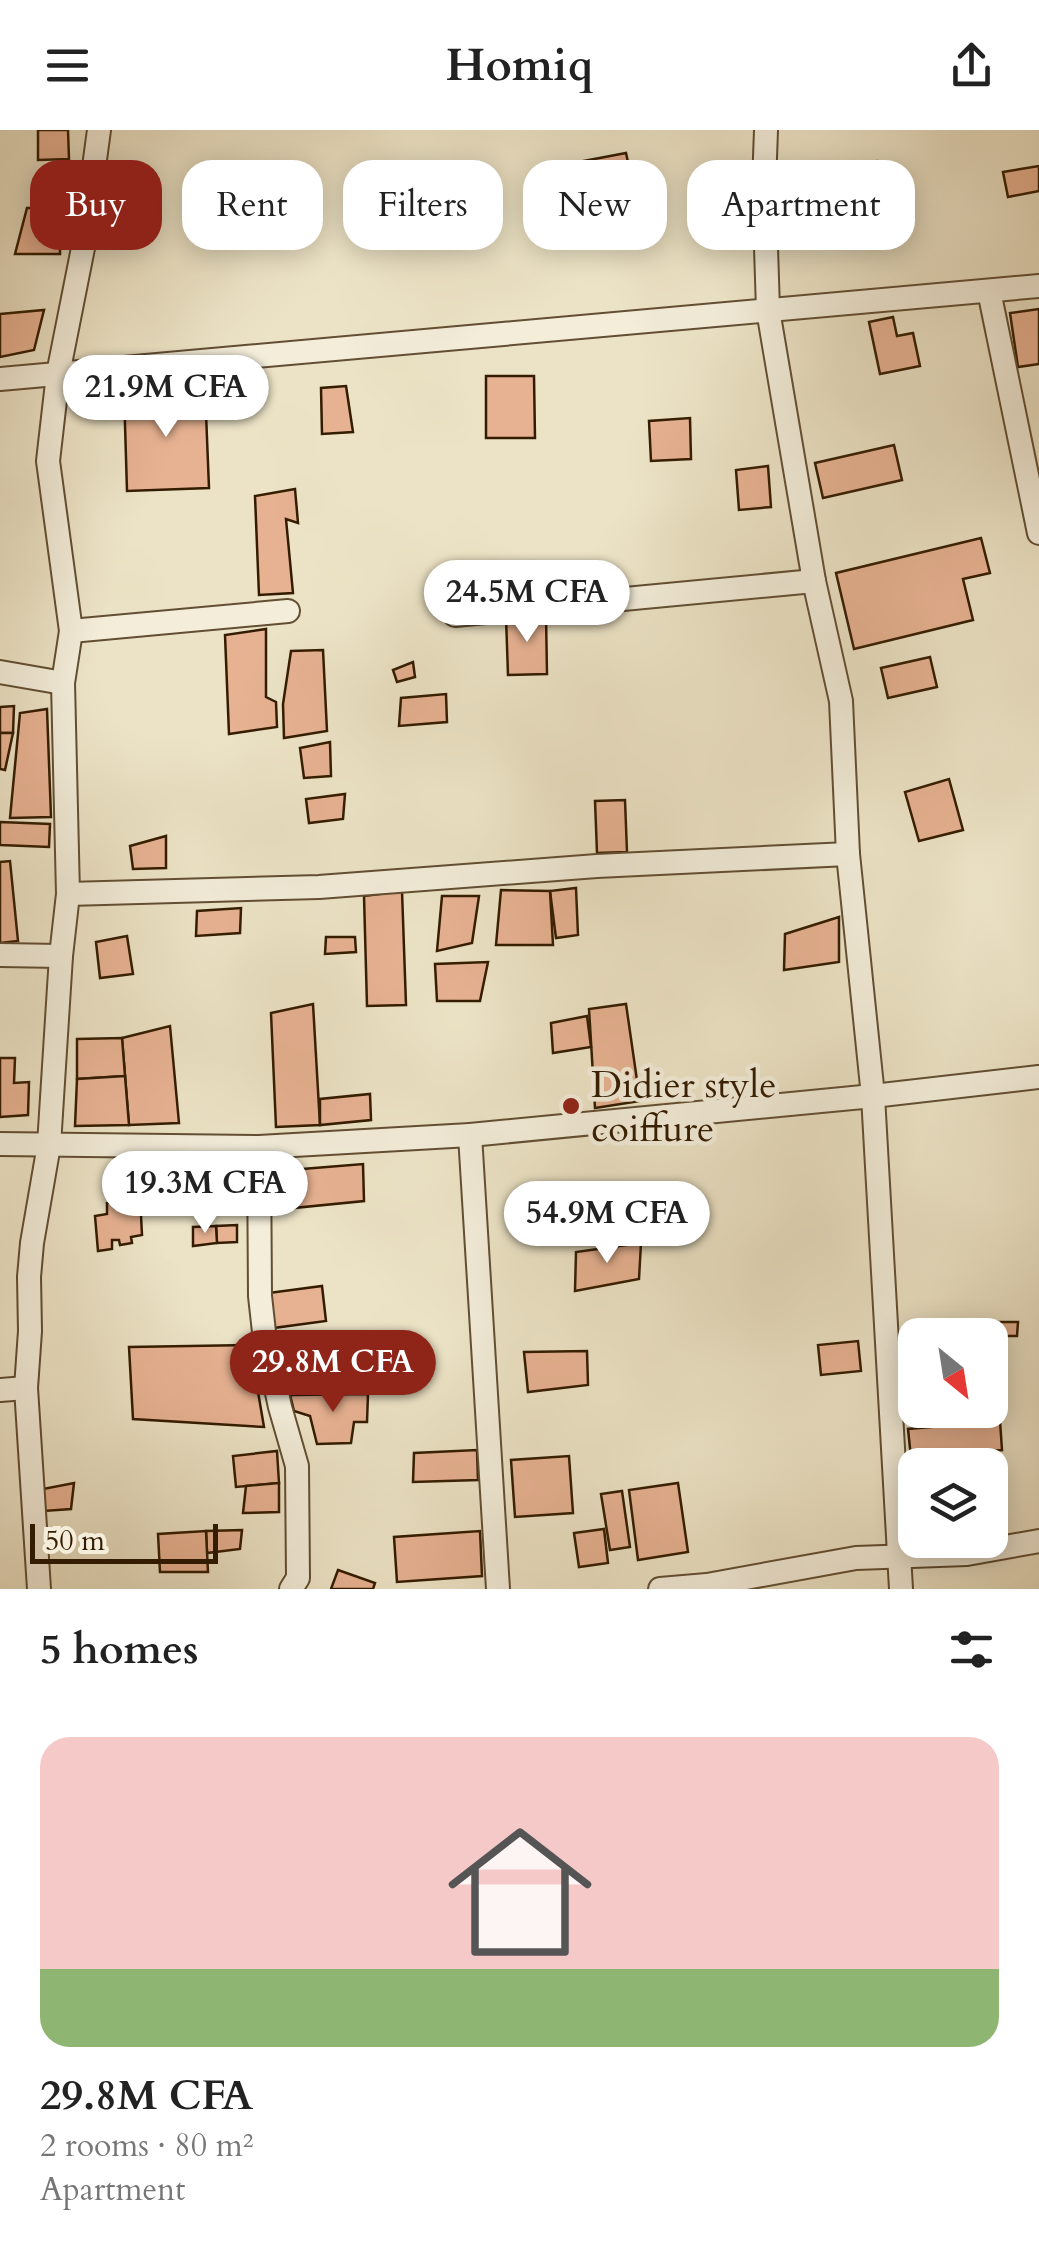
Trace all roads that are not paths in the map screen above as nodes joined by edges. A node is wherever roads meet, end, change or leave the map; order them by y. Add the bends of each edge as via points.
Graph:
1 (99, 130) edge
2 (766, 130) edge
3 (1039, 286) edge
4 (990, 291) junction
5 (768, 310) junction
6 (58, 374) junction
7 (0, 379) edge
8 (1039, 534) edge
9 (814, 581) junction
10 (288, 611) dead end
11 (455, 615) dead end
12 (71, 630) junction
13 (0, 672) edge
14 (63, 684) junction
15 (848, 854) junction
16 (68, 894) junction
17 (0, 955) edge
18 (61, 956) junction
19 (1039, 1077) edge
20 (874, 1096) junction
21 (470, 1136) junction
22 (0, 1144) edge
23 (50, 1145) junction
24 (259, 1147) junction
25 (26, 1388) junction
26 (0, 1390) edge
27 (898, 1522) edge
28 (1039, 1540) edge
29 (1008, 1546) edge
30 (898, 1558) edge
31 (900, 1558) edge
32 (707, 1587) edge
33 (39, 1589) edge
34 (291, 1589) edge
35 (498, 1589) edge
36 (660, 1589) edge
37 (902, 1589) edge

1 - 6 street
2 - 5 street
3 - 4 street
4 - 5 street
4 - 8 street
5 - 6 street
5 - 9 street
6 - 7 street
6 - 12 street via 48,461
9 - 11 street
9 - 15 street via 842,701
10 - 12 street
12 - 14 street
13 - 14 street
14 - 16 street
15 - 16 street
15 - 20 street
16 - 18 street
17 - 18 street
18 - 23 street
19 - 20 street
20 - 21 street
20 - 27 street
21 - 24 street
21 - 35 street
22 - 23 street
23 - 24 street
23 - 25 street via 32,1244
24 - 34 street via 264,1332 297,1466 298,1578
25 - 26 street
25 - 33 street
28 - 29 street
30 - 32 street via 856,1558
31 - 37 street
32 - 36 street

